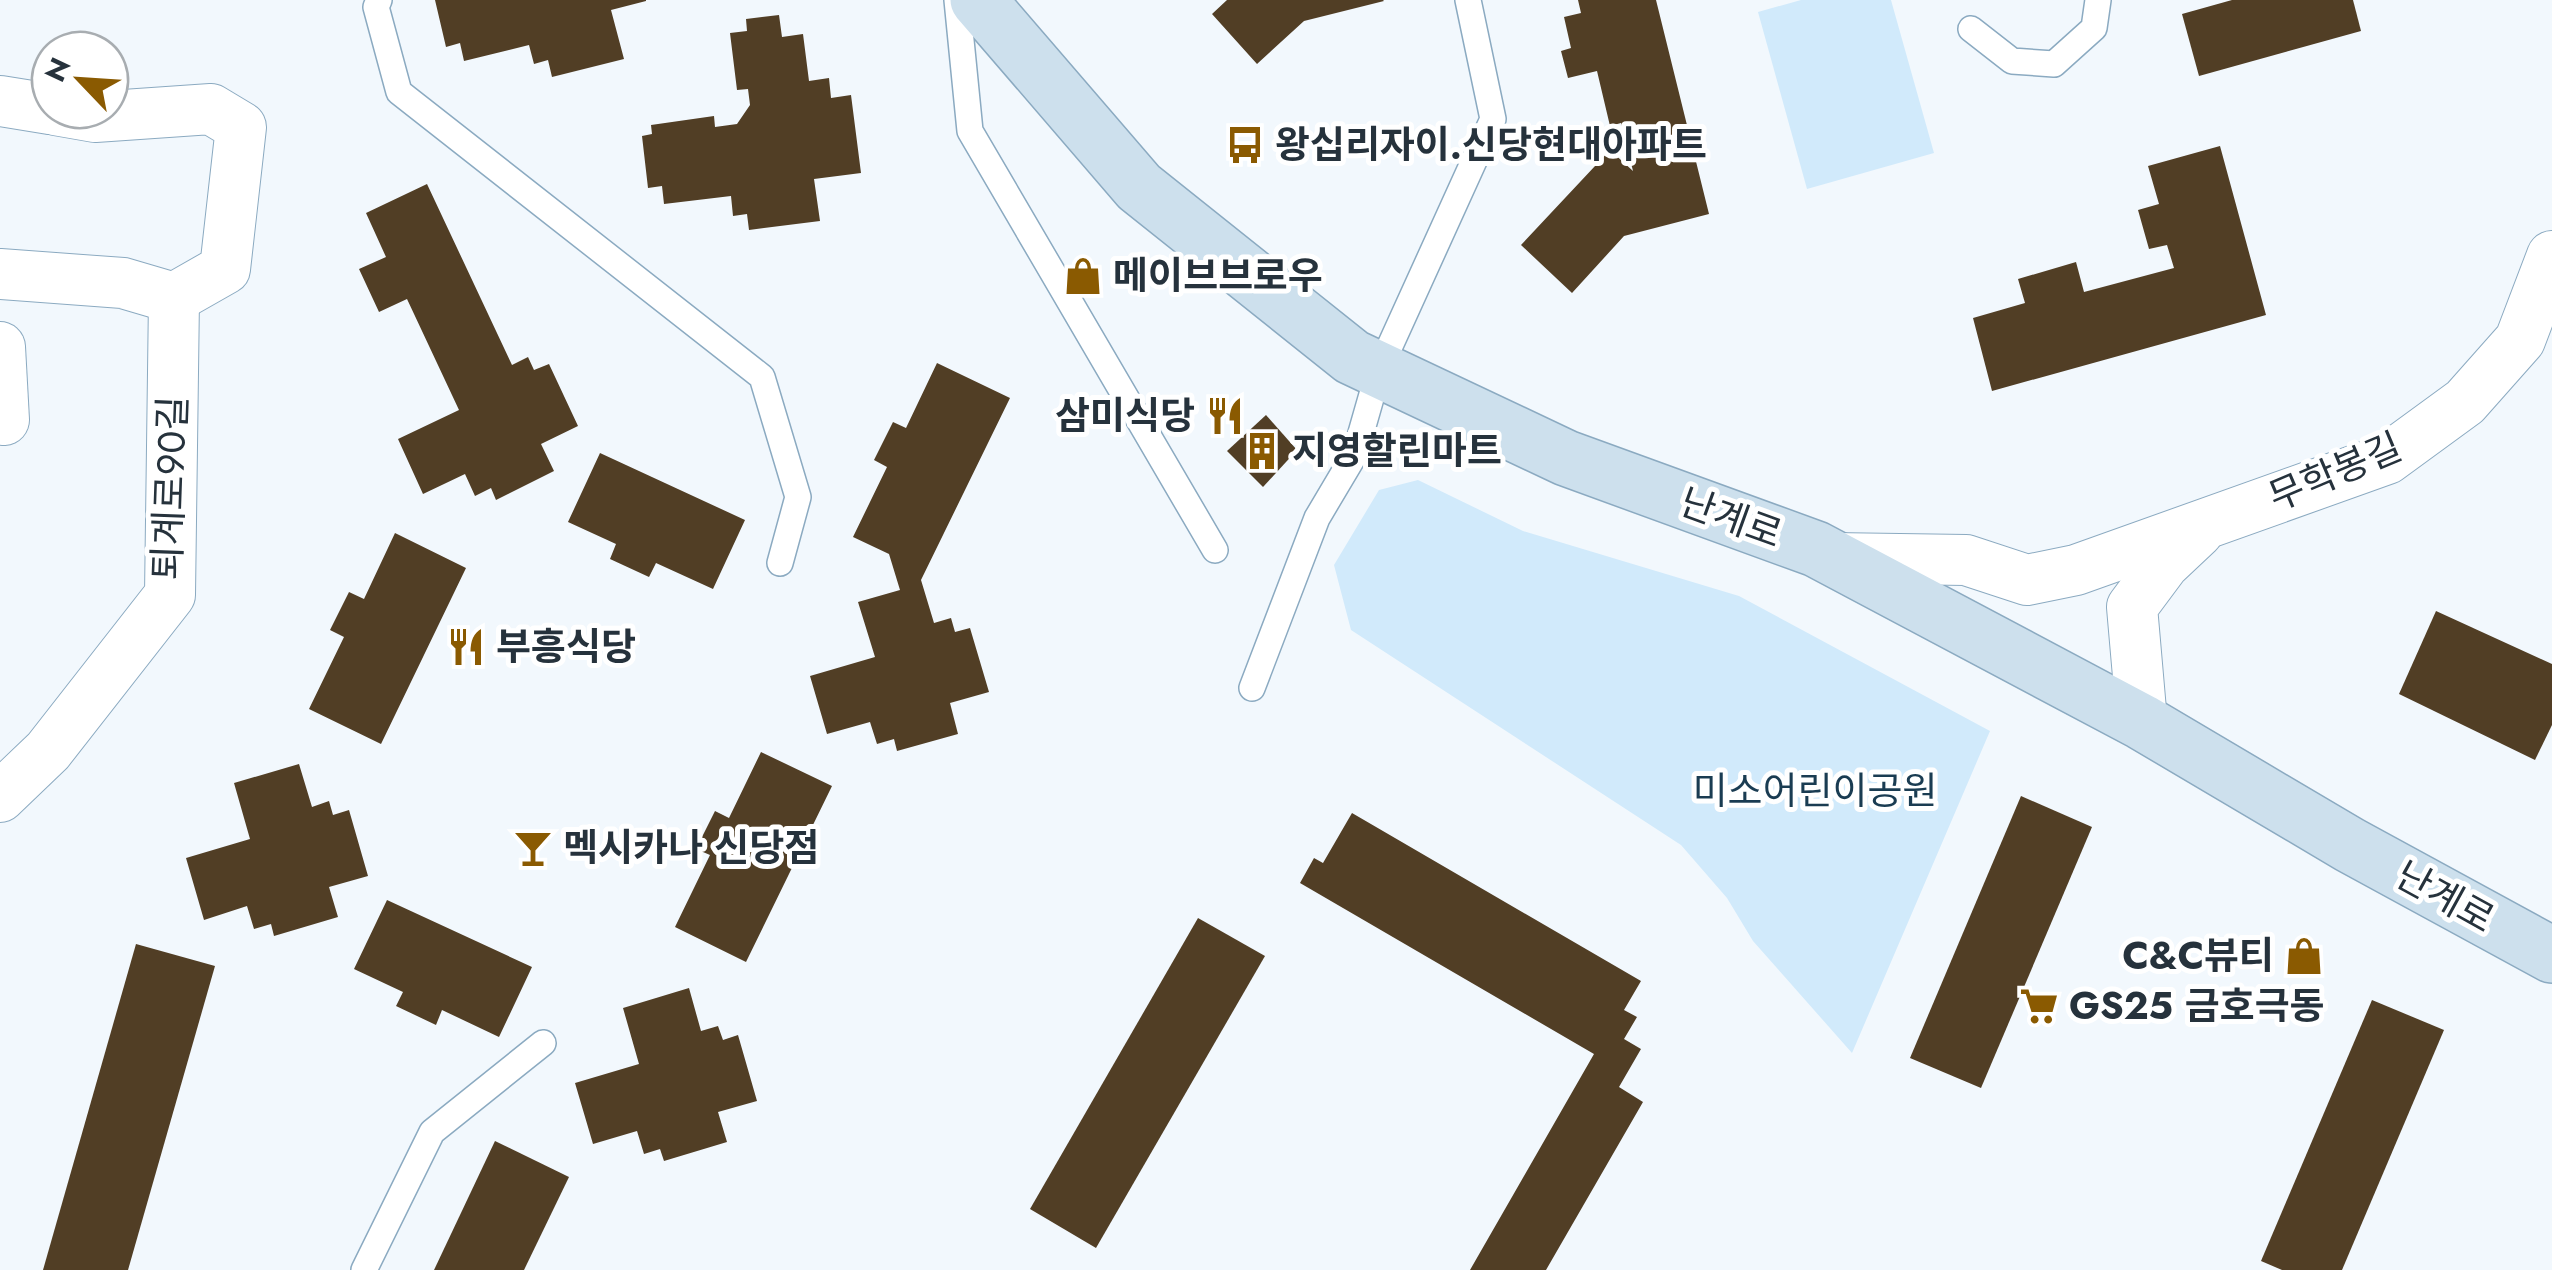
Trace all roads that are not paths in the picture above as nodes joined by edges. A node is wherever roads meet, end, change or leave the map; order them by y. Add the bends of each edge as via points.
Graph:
1 (379, 0) edge
2 (958, 0) edge
3 (978, 0) edge
4 (1468, 0) edge
5 (2098, 0) edge
6 (1971, 29) dead end
7 (0, 101) edge
8 (30, 106) edge
9 (130, 114) edge
10 (2552, 256) edge
11 (0, 274) edge
12 (174, 298) junction
13 (0, 347) edge
14 (1380, 370) junction
15 (4, 420) dead end
16 (2206, 525) junction
17 (1215, 550) dead end
18 (1833, 558) junction
19 (780, 564) dead end
20 (1252, 688) dead end
21 (2142, 722) junction
22 (0, 797) edge
23 (2552, 955) edge
24 (543, 1043) dead end
25 (364, 1270) edge

1 - 19 lane via 399,92 762,377 798,497
2 - 17 lane via 970,131
3 - 14 main road, 난계로 via 1139,187 1352,357
4 - 14 lane via 1492,119
5 - 6 lane via 2094,28 2054,64 2012,60
7 - 8 street
9 - 12 street via 211,109 241,127 225,270
10 - 16 street, 무학봉길 via 2520,340 2465,402 2388,458
11 - 12 street via 122,283
12 - 22 street, 퇴계로90길 via 170,595 48,751
13 - 15 street
14 - 18 main road, 난계로 via 1566,458
14 - 20 lane via 1355,454 1317,518
16 - 18 street, 무학봉길 via 2027,580 1966,560
16 - 21 street, 무학봉길 via 2164,564 2132,607
18 - 21 main road, 난계로
21 - 23 main road, 난계로
24 - 25 lane via 432,1132

